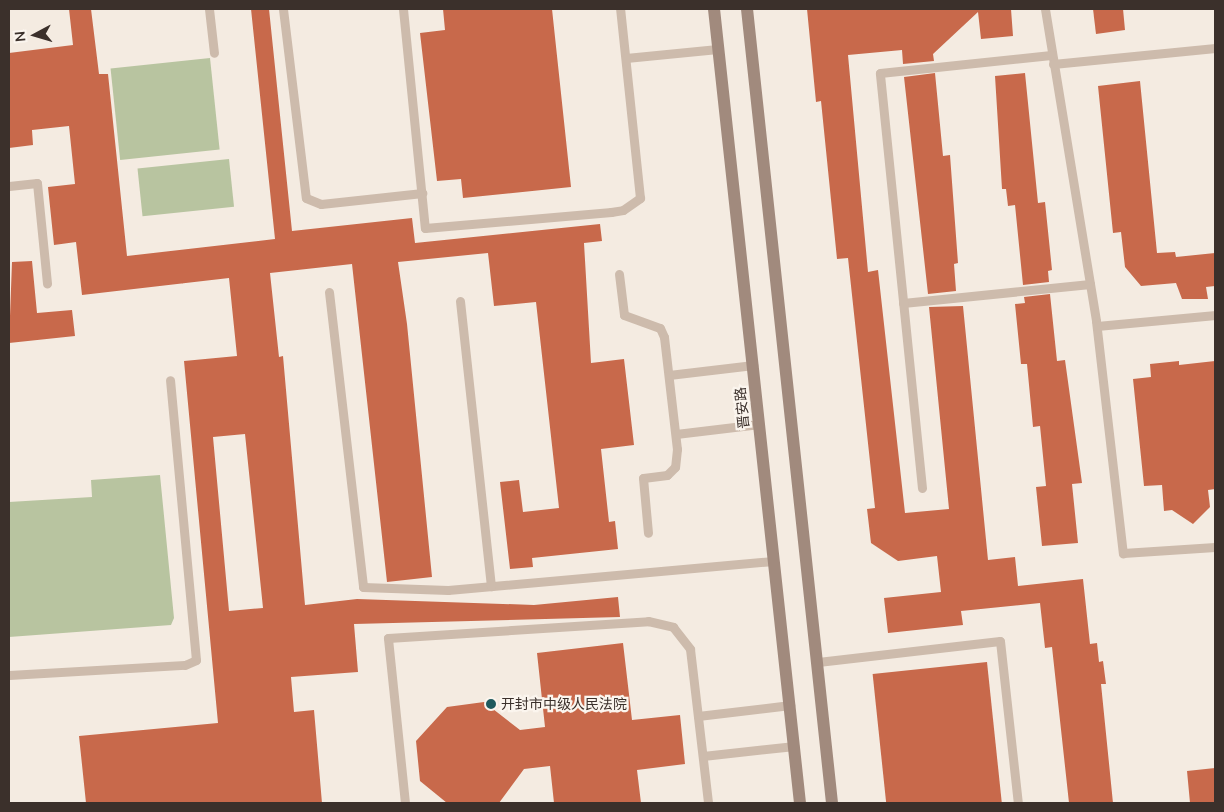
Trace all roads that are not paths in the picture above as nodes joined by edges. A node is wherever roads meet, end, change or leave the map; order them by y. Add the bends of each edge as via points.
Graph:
1 (209, 9) edge
2 (284, 9) edge
3 (402, 9) edge
4 (620, 9) edge
5 (714, 9) edge
6 (746, 9) edge
7 (1045, 9) edge
8 (1215, 48) edge
9 (718, 49) junction
10 (214, 52) dead end
11 (626, 58) junction
12 (1052, 60) junction
13 (9, 186) edge
14 (422, 193) junction
15 (619, 274) dead end
16 (47, 284) dead end
17 (1090, 284) junction
18 (329, 292) dead end
19 (460, 301) dead end
20 (903, 303) junction
21 (1215, 315) edge
22 (1096, 326) junction
23 (753, 365) junction
24 (669, 375) junction
25 (170, 380) dead end
26 (759, 424) junction
27 (676, 434) junction
28 (922, 488) dead end
29 (648, 533) dead end
30 (1215, 547) edge
31 (774, 561) junction
32 (491, 586) junction
33 (818, 662) junction
34 (9, 675) edge
35 (790, 706) junction
36 (698, 716) junction
37 (794, 746) junction
38 (703, 756) junction
39 (406, 803) edge
40 (708, 803) edge
41 (800, 803) edge
42 (832, 803) edge
43 (1018, 803) edge

1 - 10 lane
2 - 14 lane via 306,198 321,204
3 - 14 lane
4 - 11 lane
5 - 9 main road, 晋安路
6 - 33 main road
7 - 12 lane
8 - 12 lane
9 - 11 lane
9 - 23 main road, 晋安路
11 - 14 lane via 641,189 640,198 630,206 610,212 425,228
12 - 17 lane
12 - 20 lane via 880,72
13 - 16 lane via 37,183
15 - 24 lane via 624,315 660,328
17 - 20 lane
17 - 22 lane
18 - 32 lane via 363,587 448,590
19 - 32 lane
20 - 28 lane
21 - 22 lane
22 - 30 lane via 1123,553
23 - 24 lane
23 - 26 main road, 晋安路
24 - 27 lane
25 - 34 lane via 196,660 184,665
26 - 27 lane
26 - 31 main road, 晋安路
27 - 29 lane via 675,467 667,475 643,478
31 - 32 lane
31 - 35 main road, 晋安路
33 - 42 main road
33 - 43 lane via 1000,641
35 - 36 lane
35 - 37 main road, 晋安路
36 - 38 lane
36 - 39 lane via 690,649 673,627 648,622 388,638
37 - 38 lane
37 - 41 main road, 晋安路
38 - 40 lane

